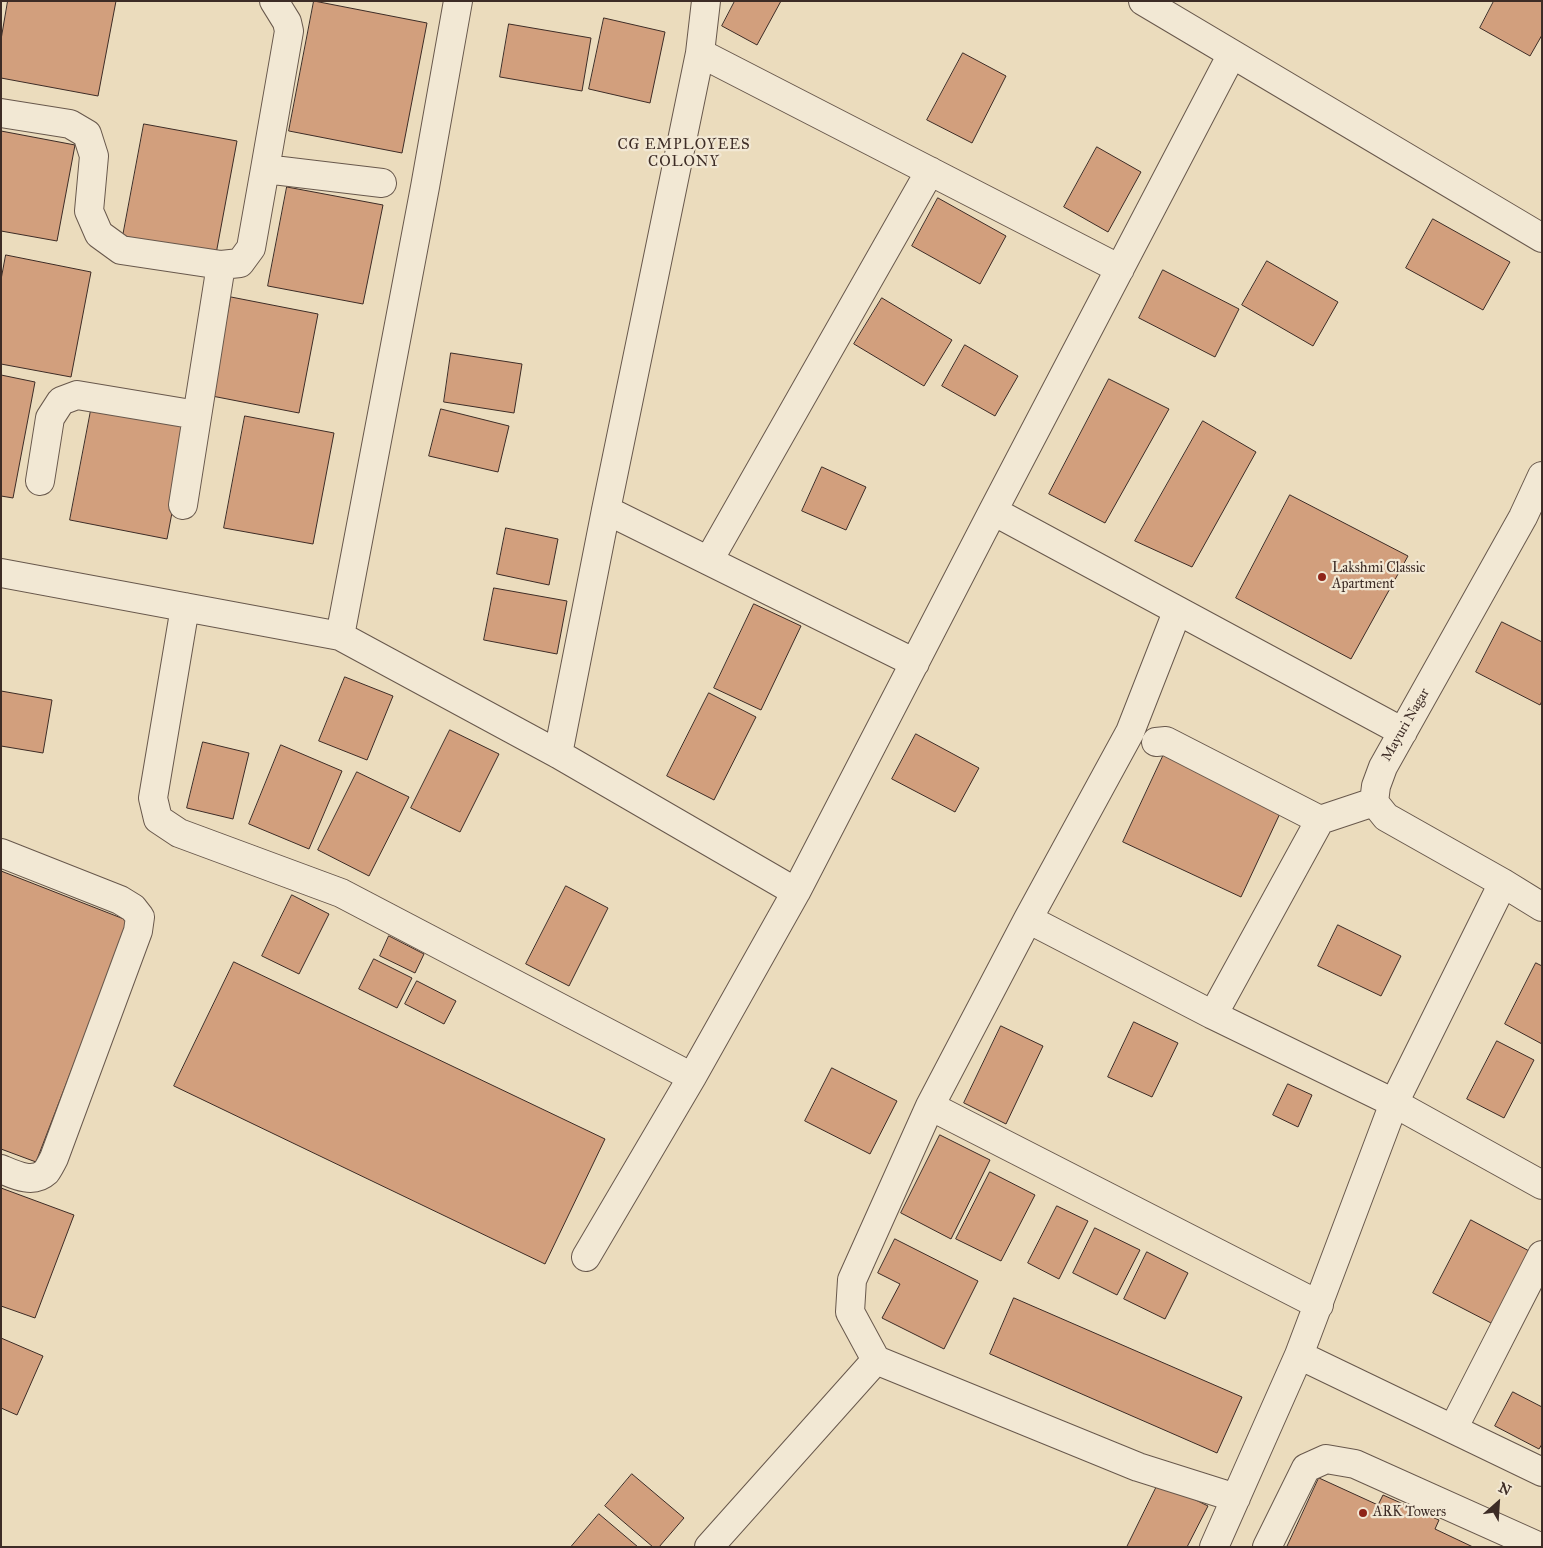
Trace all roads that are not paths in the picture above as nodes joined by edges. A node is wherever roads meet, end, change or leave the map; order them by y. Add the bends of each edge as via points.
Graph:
1 (274, 1) edge
2 (458, 1) edge
3 (706, 1) edge
4 (1143, 1) edge
5 (700, 53) junction
6 (1232, 54) junction
7 (1, 113) edge
8 (265, 170) junction
9 (930, 171) junction
10 (382, 183) dead end
11 (1541, 237) edge
12 (221, 265) junction
13 (1120, 269) junction
14 (197, 415) junction
15 (1542, 476) edge
16 (40, 481) dead end
17 (183, 505) dead end
18 (606, 510) junction
19 (992, 511) junction
20 (1533, 521) edge
21 (708, 560) junction
22 (1, 573) edge
23 (185, 607) junction
24 (1177, 612) junction
25 (340, 636) junction
26 (915, 663) junction
27 (1403, 732) junction
28 (1156, 742) dead end
29 (558, 754) junction
30 (1374, 802) junction
31 (1320, 820) junction
32 (1, 853) edge
33 (1503, 883) junction
34 (796, 892) junction
35 (1542, 907) edge
36 (1028, 918) junction
37 (1213, 1014) junction
38 (692, 1076) junction
39 (1394, 1103) junction
40 (930, 1106) junction
41 (1, 1169) edge
42 (1542, 1185) edge
43 (1542, 1255) edge
44 (586, 1257) dead end
45 (1319, 1305) junction
46 (1299, 1355) junction
47 (876, 1360) junction
48 (1453, 1429) junction
49 (1542, 1472) edge
50 (1236, 1498) junction
51 (709, 1547) edge
52 (1214, 1547) edge
53 (1267, 1547) edge
54 (1540, 1547) edge

1 - 8 street via 289,31
2 - 25 street via 426,187
3 - 5 street
4 - 6 street
5 - 9 street
5 - 18 street
6 - 11 street
6 - 13 street
7 - 12 street via 70,124 86,134 94,156 89,211 99,234 121,250
8 - 10 street
8 - 12 street via 251,248 240,263
9 - 13 street
9 - 21 street
12 - 14 street
13 - 19 street
14 - 16 street via 77,396 61,401 50,418
14 - 17 street
15 - 20 street, Mayuri Nagar
18 - 21 street
18 - 29 street
19 - 24 street
19 - 26 street
20 - 27 street, Mayuri Nagar
21 - 26 street
22 - 23 street
23 - 25 street
23 - 38 street via 153,798 158,820 179,833 341,893
24 - 27 street
24 - 36 street via 1130,732
25 - 29 street
26 - 34 street
27 - 30 street, Mayuri Nagar via 1383,767
28 - 31 street via 1166,741
29 - 34 street
30 - 31 street
30 - 33 street via 1386,817
31 - 37 street
32 - 41 street via 120,900 140,917 138,932 54,1158 46,1172 35,1178 23,1178
33 - 35 street
33 - 39 street
34 - 38 street
36 - 37 street
36 - 40 street
37 - 39 street
38 - 44 street
39 - 42 street
39 - 45 street
40 - 45 street
40 - 47 street via 852,1280 850,1312
43 - 48 street
45 - 46 street
46 - 48 street
46 - 50 street
47 - 50 street via 1138,1467
47 - 51 street
48 - 49 street
50 - 52 street
53 - 54 street via 1306,1468 1326,1459 1356,1464

